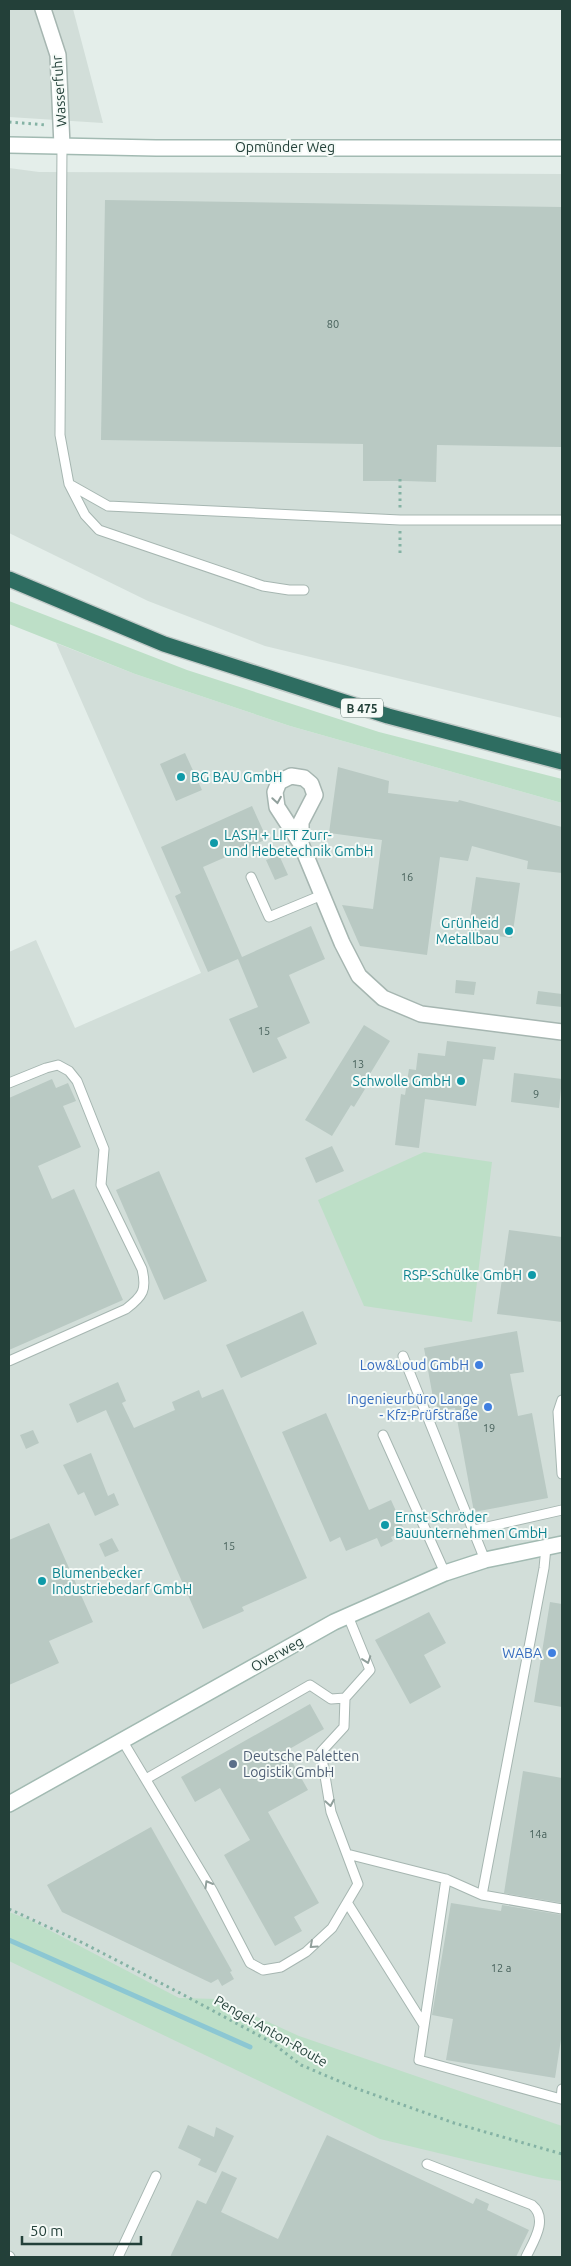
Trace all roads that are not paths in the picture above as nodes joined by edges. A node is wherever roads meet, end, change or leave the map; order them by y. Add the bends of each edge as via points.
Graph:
1 (43, 9) edge
2 (9, 145) edge
3 (62, 146) junction
4 (562, 148) edge
5 (69, 484) junction
6 (562, 520) edge
7 (9, 579) edge
8 (304, 590) dead end
9 (562, 762) edge
10 (301, 844) dead end
11 (251, 878) dead end
12 (322, 895) junction
13 (562, 1032) edge
14 (9, 1083) edge
15 (403, 1356) dead end
16 (9, 1361) edge
17 (562, 1400) edge
18 (383, 1435) dead end
19 (562, 1474) edge
20 (562, 1510) edge
21 (474, 1530) junction
22 (562, 1544) edge
23 (546, 1547) junction
24 (485, 1560) junction
25 (445, 1573) junction
26 (348, 1616) junction
27 (345, 1698) junction
28 (122, 1740) junction
29 (146, 1779) junction
30 (9, 1804) edge
31 (347, 1854) junction
32 (446, 1879) junction
33 (482, 1895) junction
34 (348, 1904) junction
35 (562, 1909) edge
36 (424, 2025) junction
37 (562, 2089) edge
38 (428, 2164) dead end
39 (156, 2176) dead end
40 (118, 2257) edge
41 (526, 2257) edge

1 - 3 street, Wasserfuhr via 58,55
2 - 3 street, Opmünder Weg
3 - 4 street, Opmünder Weg
3 - 5 lane via 60,435
5 - 6 lane via 108,506 400,520
5 - 8 lane via 85,515 99,530 263,586
7 - 9 highway, B 475 via 164,644 388,716
10 - 12 street
11 - 12 lane via 269,917
12 - 13 street via 359,976 384,998 421,1014
14 - 16 lane via 58,1065 77,1081 104,1149 102,1185 142,1269 145,1284 140,1298 126,1309
15 - 21 lane
17 - 19 lane via 558,1412
18 - 25 lane
20 - 21 lane
21 - 24 lane
22 - 23 street, Overweg
23 - 24 street, Overweg
23 - 33 lane
24 - 25 street, Overweg
25 - 26 street, Overweg
26 -> 27 lane via 370,1670
26 - 28 street, Overweg
27 - 29 lane via 331,1699 310,1686
27 -> 31 lane via 344,1727 321,1752 331,1812
28 - 29 lane
28 - 30 street, Overweg
34 -> 29 lane via 332,1928 306,1952 281,1967 263,1970 250,1963 212,1890
31 - 32 lane
31 - 34 lane via 358,1884
32 - 33 lane
32 - 36 lane
33 - 35 lane
34 - 36 lane
36 - 37 lane via 419,2060 561,2099
38 - 41 lane via 537,2209 540,2225
39 - 40 lane

